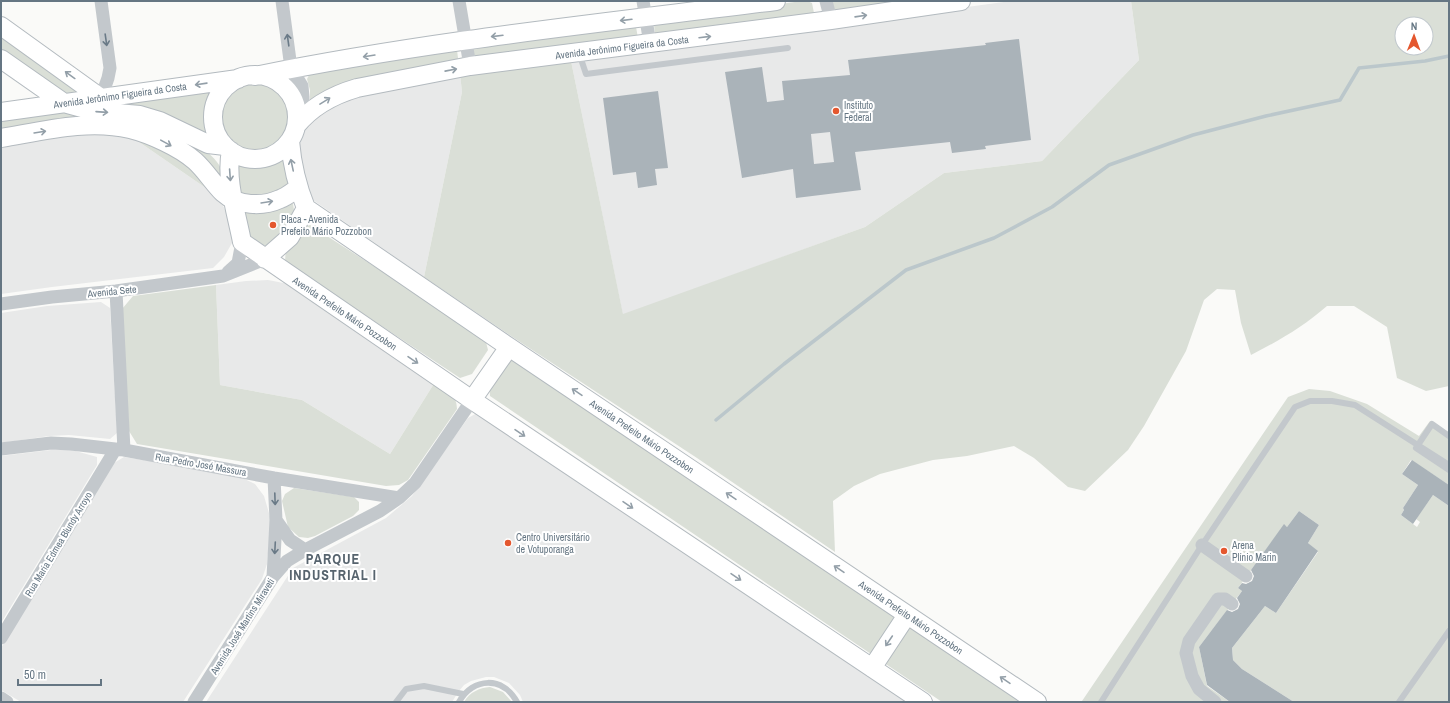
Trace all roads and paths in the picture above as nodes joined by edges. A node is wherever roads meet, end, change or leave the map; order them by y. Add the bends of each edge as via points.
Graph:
1 (101, 1) edge
2 (282, 1) edge
3 (459, 1) edge
4 (776, 1) edge
5 (826, 1) edge
6 (962, 1) edge
7 (644, 9) edge
8 (830, 20) junction
9 (1, 26) edge
10 (465, 40) junction
11 (650, 44) junction
12 (788, 48) dead end
13 (577, 53) junction
14 (1, 59) edge
15 (470, 66) junction
16 (291, 68) junction
17 (247, 77) junction
18 (101, 98) junction
19 (64, 103) junction
20 (1, 112) edge
21 (294, 128) junction
22 (1, 138) edge
23 (228, 149) junction
24 (298, 188) junction
25 (234, 200) junction
26 (306, 208) junction
27 (242, 242) junction
28 (265, 259) junction
29 (223, 276) junction
30 (116, 291) junction
31 (1, 304) edge
32 (509, 347) junction
33 (472, 400) junction
34 (1449, 436) edge
35 (1418, 444) junction
36 (1, 449) edge
37 (119, 450) junction
38 (1449, 465) edge
39 (1449, 470) edge
40 (274, 478) junction
41 (399, 498) junction
42 (276, 520) junction
43 (1202, 545) junction
44 (305, 550) junction
45 (1246, 576) dead end
46 (272, 577) junction
47 (1232, 604) dead end
48 (907, 614) junction
49 (1449, 631) edge
50 (1, 638) edge
51 (872, 668) junction
52 (463, 694) junction
53 (1, 698) edge
54 (7, 702) edge
55 (194, 702) edge
56 (396, 702) edge
57 (459, 702) edge
58 (517, 702) edge
59 (924, 702) edge
60 (1037, 702) edge
61 (1101, 702) edge
62 (1215, 702) edge
63 (1399, 702) edge

1 -> 18 street via 110,68
16 -> 2 street
3 - 10 street
4 - 7 main road, Avenida Jerônimo Figueira da Costa
5 - 8 street
8 -> 6 main road, Avenida Jerônimo Figueira da Costa
7 -> 10 main road, Avenida Jerônimo Figueira da Costa
7 - 11 street
11 -> 8 main road, Avenida Jerônimo Figueira da Costa
18 -> 9 main road
10 - 15 street
10 -> 16 main road, Avenida Jerônimo Figueira da Costa
11 - 13 main road, Avenida Jerônimo Figueira da Costa
12 - 13 lane via 586,74
13 - 15 main road, Avenida Jerônimo Figueira da Costa
14 - 19 main road
21 -> 15 main road, Avenida Jerônimo Figueira da Costa via 320,104 340,93
16 - 17 main road, Avenida Jerônimo Figueira da Costa
16 - 21 street via 302,86 303,96 303,108
17 -> 18 main road, Avenida Jerônimo Figueira da Costa
17 - 21 main road via 271,79 285,88 294,102
17 - 23 main road via 226,87 214,108 214,124 219,139
18 - 19 main road, Avenida Jerônimo Figueira da Costa
19 - 20 main road, Avenida Jerônimo Figueira da Costa
19 -> 23 main road via 93,111 140,115 160,120 208,144
21 - 23 main road via 278,152 262,158 246,158
24 -> 21 main road via 291,160
22 -> 25 main road via 73,126 104,125 130,129 165,142 194,160 224,194
23 -> 25 main road
25 -> 24 main road via 244,204 270,203 280,200
24 - 26 main road
25 - 27 main road
26 - 28 main road via 290,236
26 - 32 main road, Avenida Prefeito Mário Pozzobon
27 - 28 main road, Avenida Prefeito Mário Pozzobon
27 - 29 street via 238,263
28 - 29 street, Avenida Sete
28 -> 33 main road, Avenida Prefeito Mário Pozzobon
29 - 30 street, Avenida Sete
30 - 31 street, Avenida Sete
30 - 37 street
32 - 33 main road
48 -> 32 main road, Avenida Prefeito Mário Pozzobon
33 - 41 street, Avenida José Martins Miraveti via 415,483
33 -> 51 main road, Avenida Prefeito Mário Pozzobon
34 - 35 lane via 1432,424
35 - 38 lane
35 - 39 lane via 1416,448
35 - 43 lane via 1355,405 1310,401 1295,407
36 - 37 street, Rua Pedro José Massura via 51,443
37 - 40 street, Rua Pedro José Massura
37 - 50 street, Rua Maria Edmea Blundy Arroyo
40 - 41 street, Rua Pedro José Massura
40 -> 42 street
41 - 44 street, Avenida José Martins Miraveti
42 - 44 street via 290,540
42 -> 46 street
43 - 45 street
43 - 61 lane
44 - 46 street, Avenida José Martins Miraveti via 287,561
46 - 55 street, Avenida José Martins Miraveti
47 - 62 street via 1225,599 1218,599 1189,641 1186,653 1192,676 1199,689
48 -> 51 main road
60 -> 48 main road, Avenida Prefeito Mário Pozzobon
49 - 63 lane
51 - 59 main road, Avenida Prefeito Mário Pozzobon
52 - 56 lane via 424,686 406,689
52 - 57 lane
52 - 58 lane via 478,684 496,684 512,694
53 - 54 street

